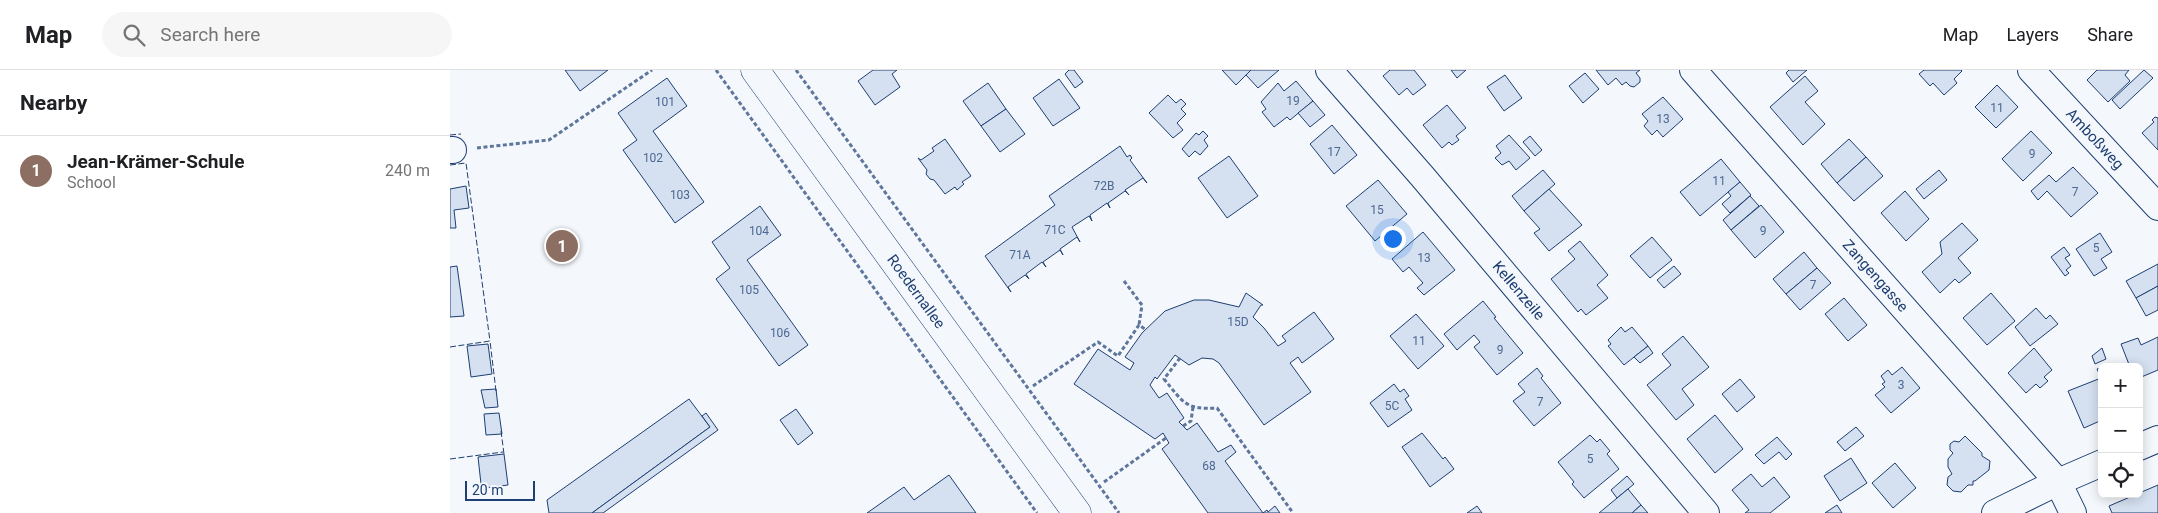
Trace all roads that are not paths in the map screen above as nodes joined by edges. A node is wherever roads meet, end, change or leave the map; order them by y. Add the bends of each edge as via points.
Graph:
1 (755, 70) edge
2 (1329, 70) edge
3 (1693, 70) edge
4 (2031, 70) edge
5 (2158, 207) edge
6 (2158, 439) edge
7 (2143, 445) edge
8 (2098, 465) edge
9 (2058, 482) junction
10 (1077, 513) edge
11 (1706, 513) edge
12 (1995, 513) edge
13 (2073, 513) edge

1 - 10 main road, Roedernallee
2 - 11 street, Kellenzeile
3 - 9 street, Zangengasse
4 - 5 street, Amboßweg
6 - 7 street
8 - 9 street
9 - 12 street
9 - 13 street, Zangengasse

